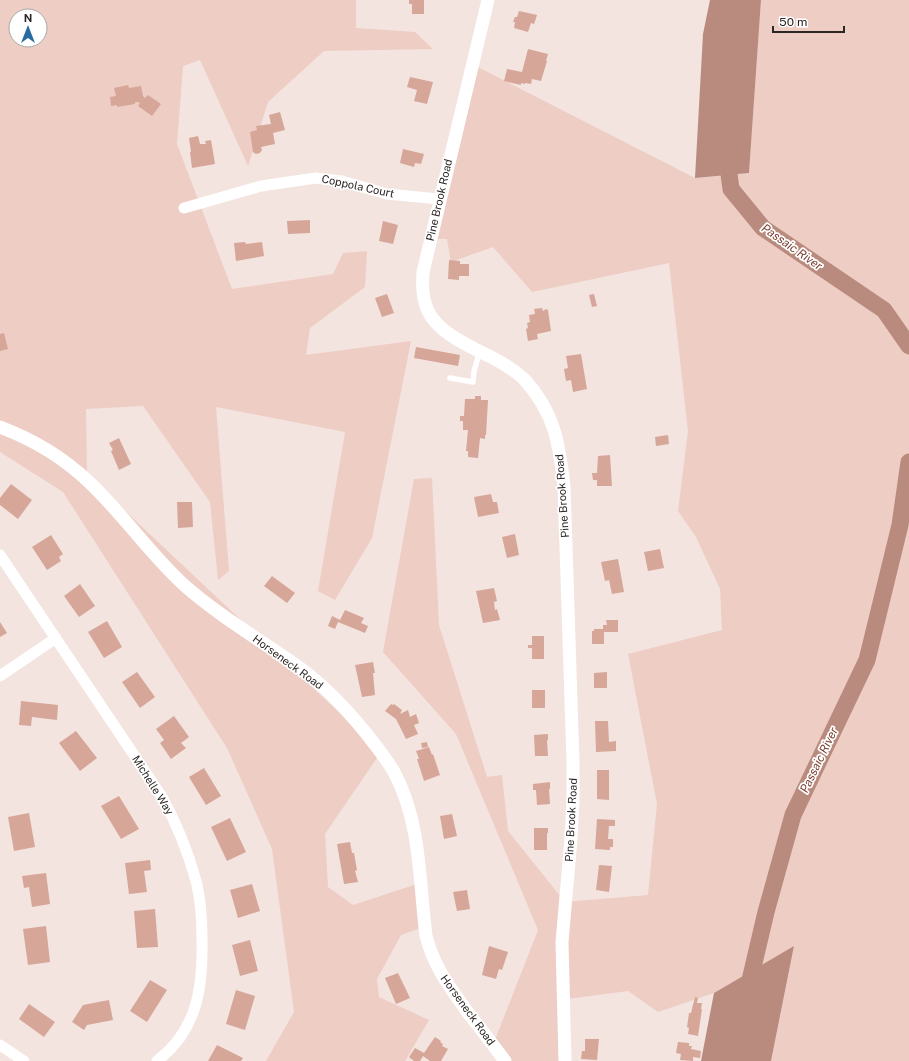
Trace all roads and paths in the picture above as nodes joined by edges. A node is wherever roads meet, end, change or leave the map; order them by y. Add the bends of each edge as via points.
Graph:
1 (488, 0) edge
2 (440, 198) junction
3 (184, 208) dead end
4 (480, 351) junction
5 (450, 378) dead end
6 (0, 427) edge
7 (0, 555) edge
8 (56, 638) junction
9 (0, 676) edge
10 (0, 1045) edge
11 (24, 1061) edge
12 (157, 1061) edge
13 (505, 1061) edge
14 (566, 1061) edge

1 - 2 street, Pine Brook Road
2 - 3 street, Coppola Court via 387,194 342,181 316,178 261,186
2 - 4 street, Pine Brook Road via 422,272 425,301 431,316 444,330
4 - 5 lane via 473,382
4 - 14 street, Pine Brook Road via 513,370 532,389 552,422 561,460 564,486 573,801 562,942
6 - 13 street, Horseneck Road via 30,440 73,468 102,495 185,586 302,669 343,706 362,728 393,770 410,812 417,844 426,936 436,966
7 - 8 street, Michelle Way
8 - 9 street
8 - 12 street, Michelle Way via 162,797 184,844 196,881 202,917 202,979 198,998 187,1028
10 - 11 street

